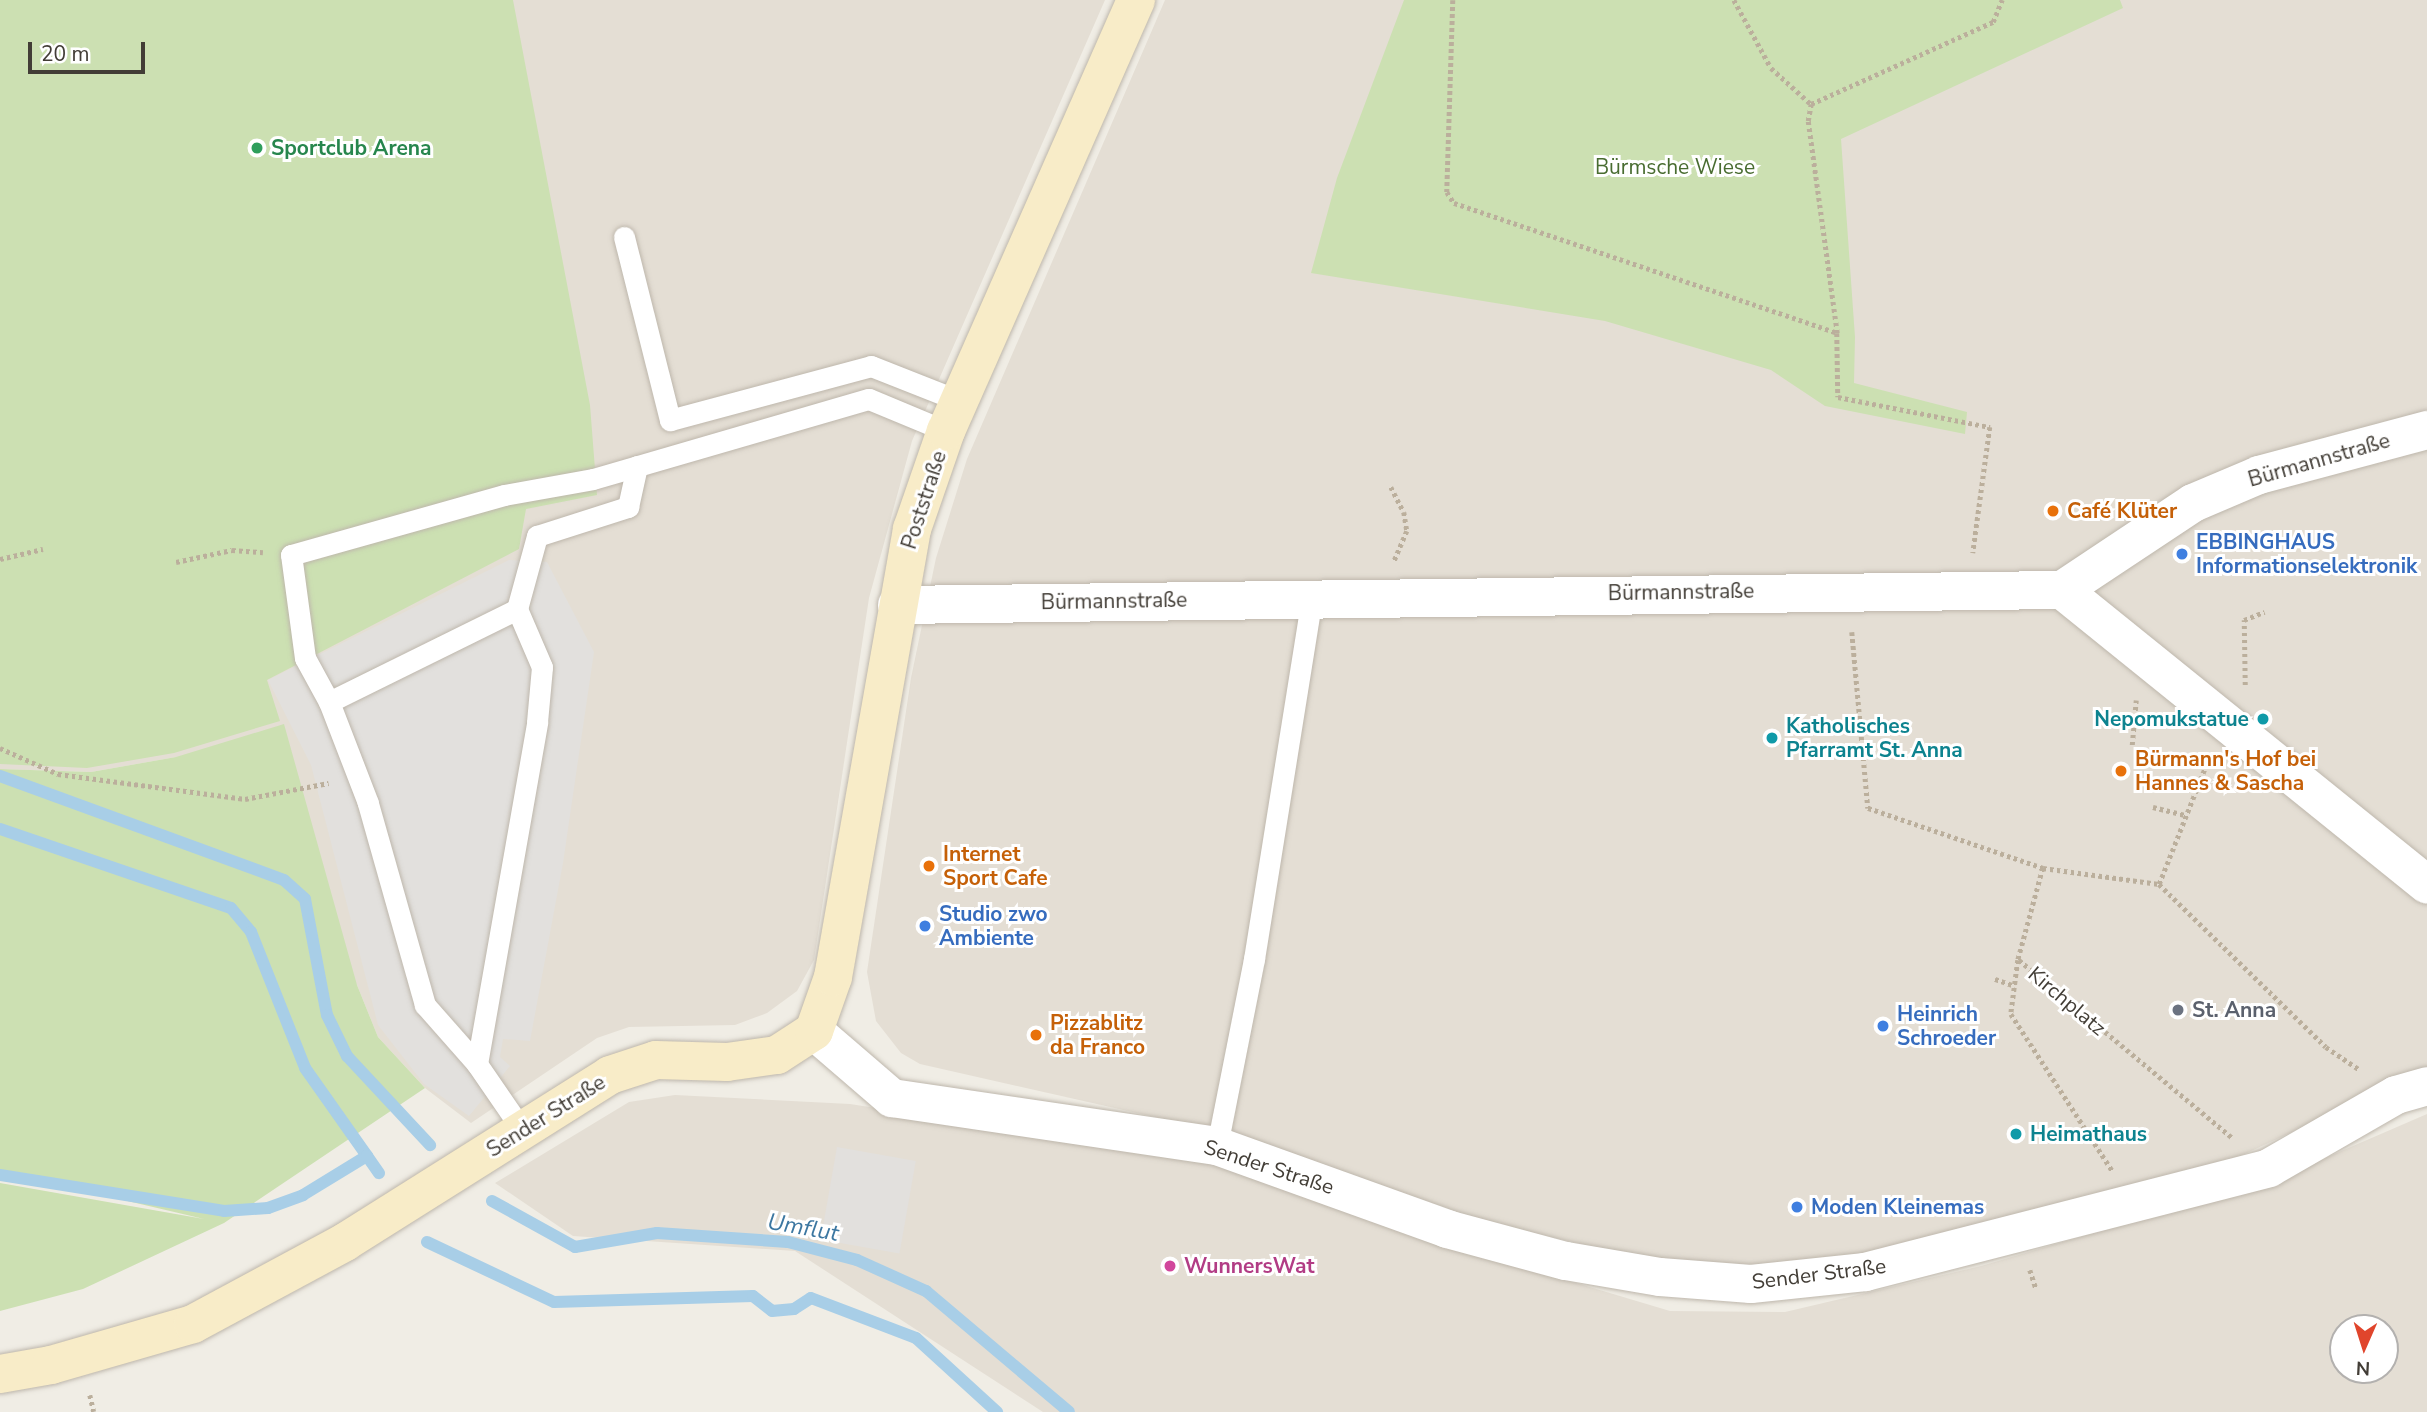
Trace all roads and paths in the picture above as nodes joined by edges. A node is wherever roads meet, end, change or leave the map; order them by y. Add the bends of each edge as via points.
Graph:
1 (1136, 0) edge
2 (1453, 0) edge
3 (1734, 0) edge
4 (2002, 0) edge
5 (1811, 104) junction
6 (624, 237) dead end
7 (1837, 333) junction
8 (953, 416) junction
9 (2427, 430) edge
10 (637, 466) junction
11 (1391, 486) dead end
12 (43, 549) dead end
13 (291, 555) junction
14 (0, 559) edge
15 (176, 562) dead end
16 (1393, 562) dead end
17 (1849, 589) junction
18 (1968, 590) junction
19 (2062, 590) junction
20 (1312, 598) junction
21 (897, 605) junction
22 (517, 609) junction
23 (2263, 612) dead end
24 (329, 702) junction
25 (2235, 727) junction
26 (0, 748) edge
27 (356, 776) junction
28 (2153, 807) dead end
29 (2186, 816) junction
30 (2043, 869) junction
31 (2159, 884) junction
32 (2427, 884) edge
33 (2018, 960) junction
34 (1995, 979) dead end
35 (2015, 986) junction
36 (814, 1031) junction
37 (477, 1064) junction
38 (2411, 1090) edge
39 (523, 1131) junction
40 (1217, 1146) junction
41 (2269, 1168) junction
42 (2134, 1205) junction
43 (51, 1365) junction
44 (0, 1374) edge
45 (0, 1391) edge

1 - 8 street, Poststraße
2 - 7 path via 1447,192 1454,203
3 - 5 path via 1771,68
4 - 5 path via 1993,23
5 - 7 path via 1808,121
6 - 8 lane via 670,420 871,366
7 - 18 path via 1838,397 1990,427
8 - 10 lane via 869,399
8 - 21 street, Poststraße via 912,528
9 - 19 street, Bürmannstraße via 2259,475 2193,503
10 - 13 lane via 504,495
10 - 22 lane via 628,507 537,536
11 - 16 path via 1404,512 1406,531
12 - 14 path
13 - 15 path via 232,550
13 - 24 lane via 305,658
17 - 18 street, Bürmannstraße
17 - 20 street, Bürmannstraße
17 - 30 path via 1868,808
18 - 19 street, Bürmannstraße
19 - 25 street
20 - 21 street, Bürmannstraße
20 - 40 lane via 1254,959
21 - 36 street, Poststraße via 833,977
22 - 24 lane
22 - 37 lane via 542,667 537,722
23 - 25 path via 2244,620
24 - 27 lane
25 - 29 path
25 - 32 street
26 - 27 path via 58,774 245,799
27 - 37 lane via 425,1005
28 - 29 path
29 - 31 path
30 - 31 path
30 - 33 path
31 - 38 path via 2326,1047
33 - 35 path, Kirchplatz
33 - 41 path, Kirchplatz
34 - 35 path
35 - 42 path, Kirchplatz via 2011,1014
36 - 39 street, Sender Straße via 777,1055 727,1062 656,1060 621,1071
36 - 40 street, Sender Straße via 892,1098
37 - 39 lane
38 - 41 street, Sender Straße
39 - 43 street, Sender Straße via 345,1242 193,1324
40 - 42 street, Sender Straße via 1447,1229 1566,1261 1660,1277 1751,1284 1865,1272
41 - 42 street, Sender Straße
43 - 44 street, Sender Straße
43 - 45 street, Sender Straße

